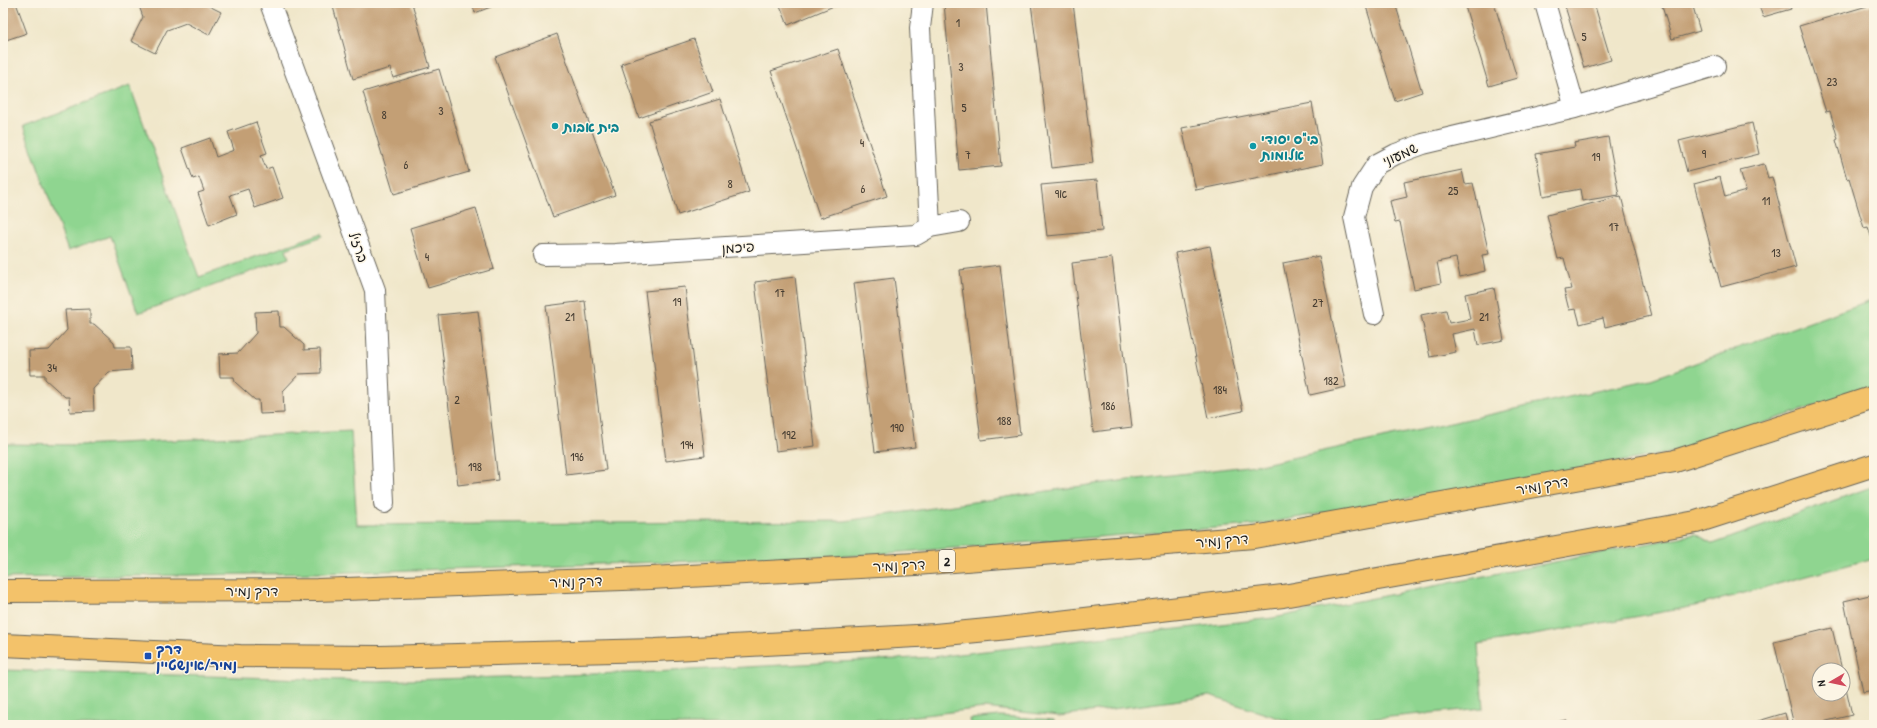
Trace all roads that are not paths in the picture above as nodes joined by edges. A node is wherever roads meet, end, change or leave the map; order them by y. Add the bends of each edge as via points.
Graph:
1 (270, 3) edge
2 (923, 3) edge
3 (1545, 3) edge
4 (1715, 66) dead end
5 (1575, 108) junction
6 (959, 222) dead end
7 (930, 227) junction
8 (543, 256) dead end
9 (1374, 314) dead end
10 (1874, 397) edge
11 (1874, 465) edge
12 (384, 503) dead end
13 (3, 591) edge
14 (3, 645) edge

1 - 12 street, ברזיל via 375,290
2 - 7 street via 920,28
3 - 5 street
4 - 5 street, שמעוני
5 - 9 street, שמעוני via 1423,144 1377,164 1362,187 1354,217
6 - 7 street, פיכמן
7 - 8 street, פיכמן via 916,235 615,254
10 - 13 highway, דרך נמיר / 2 via 1675,461 1254,537 916,564 651,578 317,590
11 - 14 highway via 1696,522 1284,596 998,630 934,636 655,650 380,657 240,656

